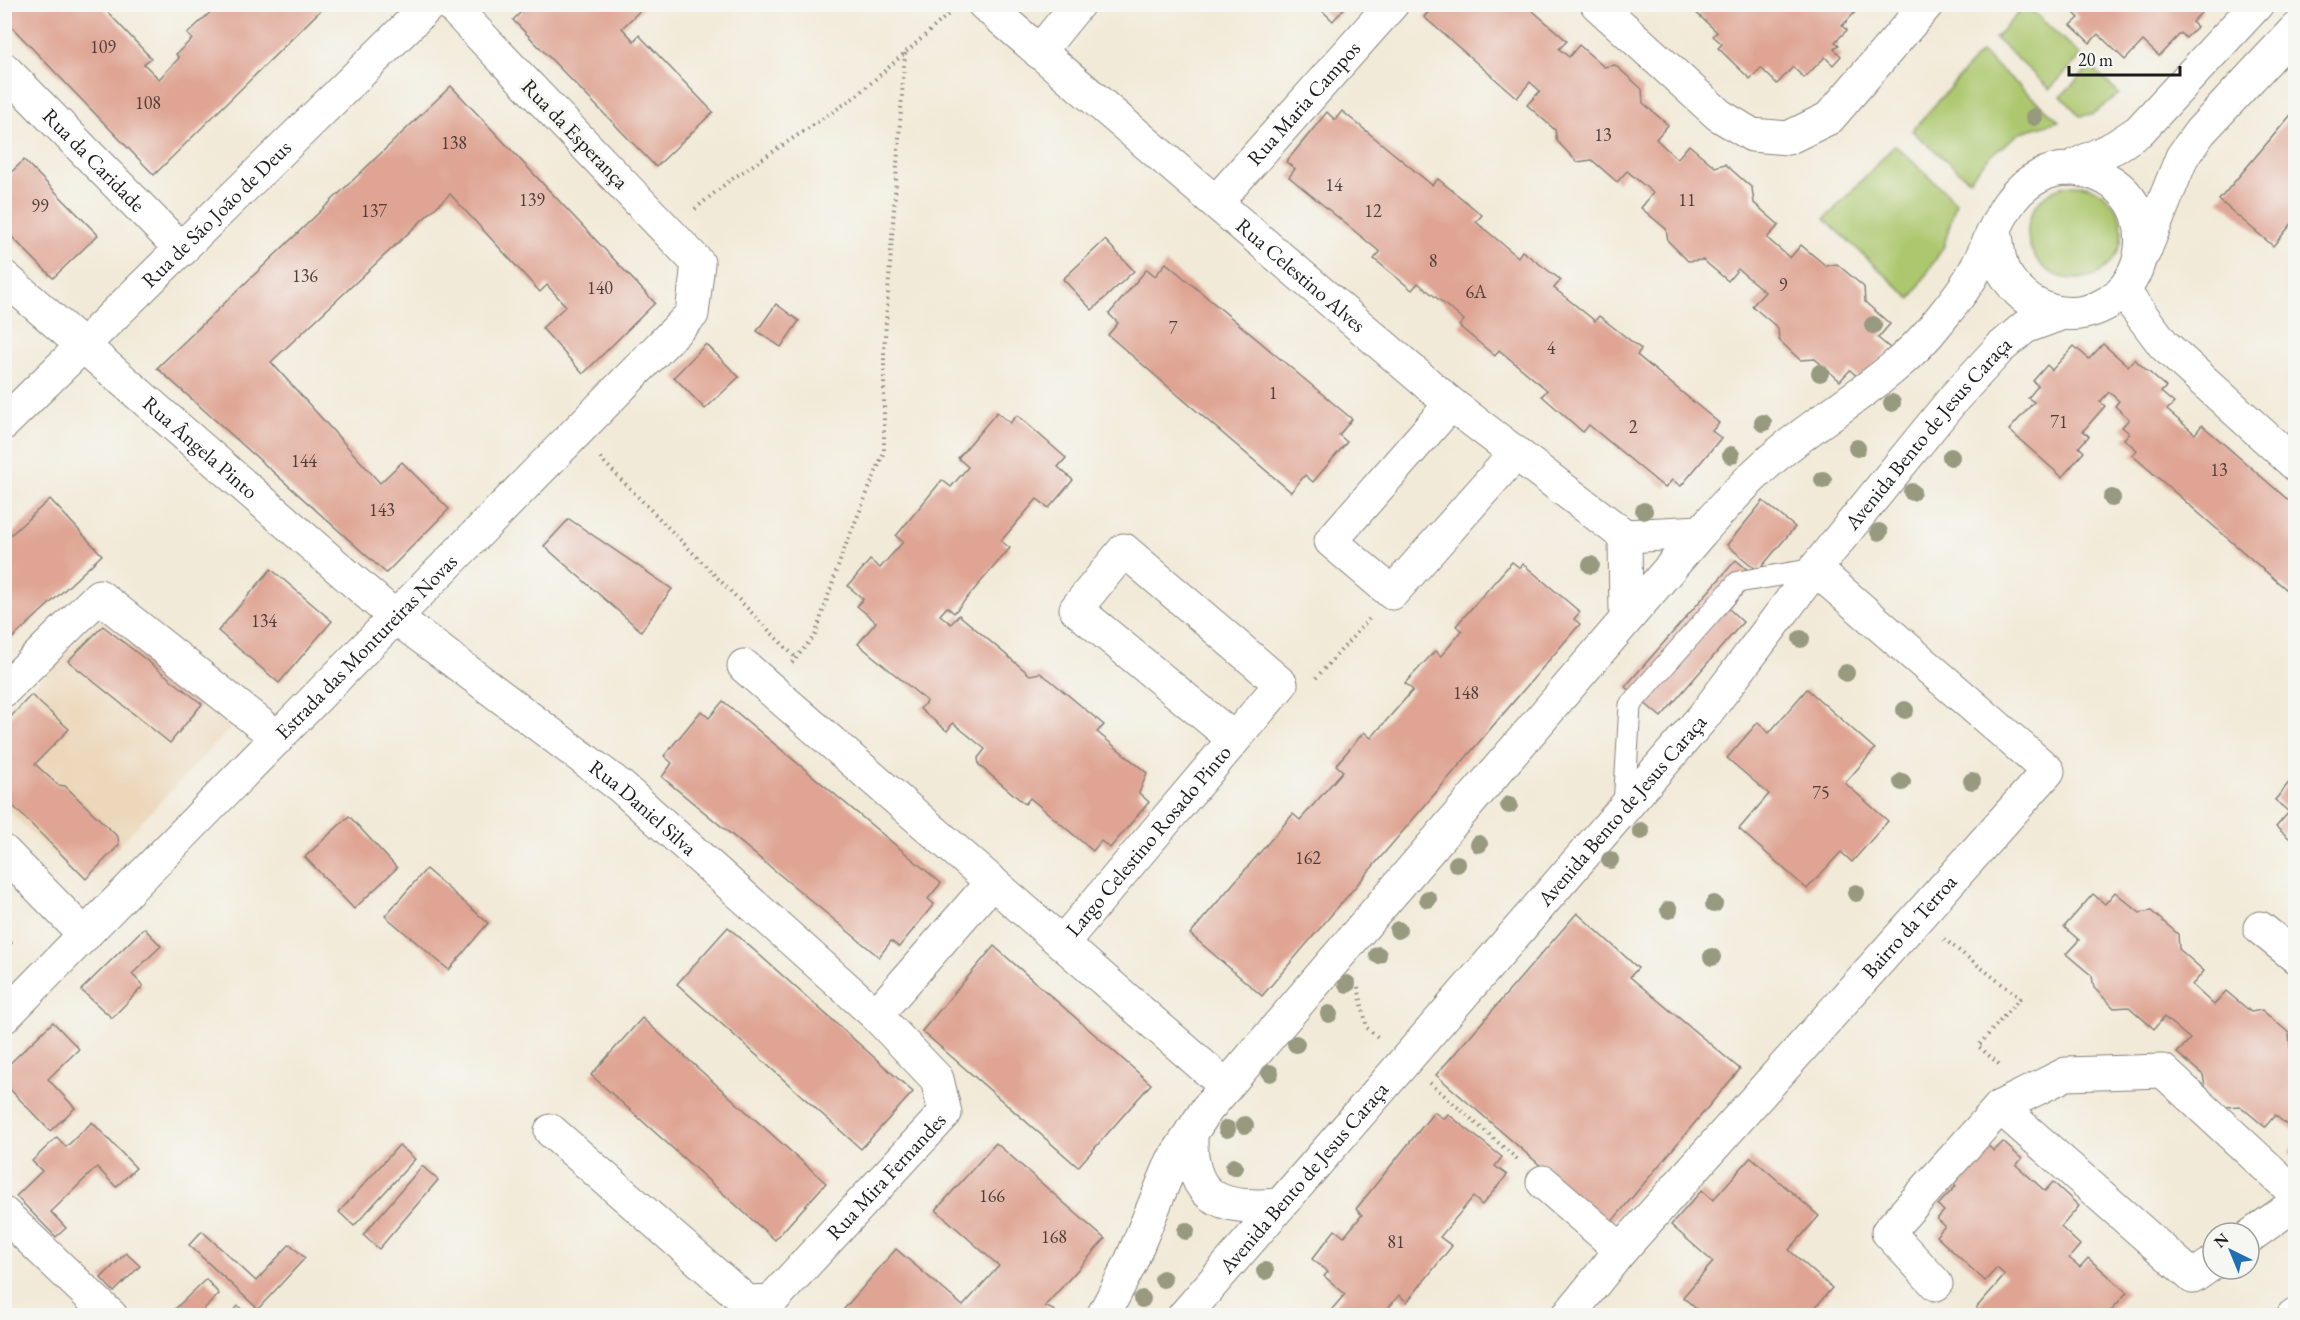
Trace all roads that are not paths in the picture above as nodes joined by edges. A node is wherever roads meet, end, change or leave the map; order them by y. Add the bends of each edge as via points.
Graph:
1 (430, 4) edge
2 (450, 4) edge
3 (984, 4) edge
4 (1078, 4) edge
5 (1392, 4) edge
6 (1597, 4) edge
7 (1927, 4) edge
8 (2257, 4) edge
9 (2295, 29) edge
10 (1039, 52) junction
11 (4, 69) edge
12 (2068, 168) junction
13 (1216, 202) junction
14 (1995, 230) junction
15 (182, 250) junction
16 (698, 263) joint
17 (4, 277) edge
18 (2131, 280) junction
19 (2060, 314) junction
20 (82, 345) junction
21 (1451, 404) junction
22 (4, 423) edge
23 (1516, 453) junction
24 (2295, 465) edge
25 (1701, 532) junction
26 (1625, 536) junction
27 (1815, 569) junction
28 (1626, 615) junction
29 (395, 618) junction
30 (744, 666) dead end
31 (4, 690) edge
32 (278, 738) junction
33 (1234, 739) junction
34 (1624, 807) junction
35 (4, 852) edge
36 (992, 882) junction
37 (2260, 928) dead end
38 (85, 935) junction
39 (1062, 944) junction
40 (2295, 957) edge
41 (876, 1015) junction
42 (4, 1017) edge
43 (1226, 1086) junction
44 (2000, 1107) junction
45 (551, 1131) dead end
46 (1191, 1132) junction
47 (1543, 1182) road end
48 (2295, 1194) edge
49 (2295, 1203) edge
50 (1279, 1205) junction
51 (4, 1214) edge
52 (2261, 1228) edge
53 (1621, 1250) junction
54 (2201, 1271) edge
55 (1936, 1284) dead end
56 (111, 1316) edge
57 (1103, 1316) edge
58 (1184, 1316) edge
59 (1568, 1316) edge

1 - 15 street, Rua de São João de Deus
2 - 16 street, Rua da Esperança
3 - 10 street, Rua Celestino Alves
4 - 10 street
5 - 13 street, Rua Maria Campos
6 - 7 street via 1719,115 1752,135 1788,138 1829,118
8 - 12 street via 2139,130 2115,147
9 - 18 street via 2200,132 2182,157
10 - 13 street, Rua Celestino Alves
11 - 15 street, Rua da Caridade
12 - 14 street via 2041,175 2018,191 2003,208
12 - 18 street via 2097,173 2121,188 2137,212 2144,239
13 - 21 street, Rua Celestino Alves
14 - 19 street via 2004,272 2020,294 2044,310
14 - 25 street via 1971,278 1936,325 1892,369 1770,461
15 - 20 street, Rua de São João de Deus
16 - 29 street, Estrada das Montureiras Novas via 692,314
17 - 20 street, Rua Ângela Pinto
18 - 19 street via 2100,308
18 - 24 street via 2164,345
19 - 27 street, Avenida Bento de Jesus Caraça via 2025,327 1999,349
20 - 22 street, Rua de São João de Deus
20 - 29 street, Rua Ângela Pinto
21 - 23 street, Rua Celestino Alves
21 - 23 street via 1331,541 1392,593
23 - 26 street, Rua Celestino Alves
25 - 26 street
25 - 28 street
26 - 28 street
27 - 34 street, Avenida Bento de Jesus Caraça via 1703,717
27 - 34 lane via 1738,582 1630,705
27 - 53 street, Bairro da Terroa via 2048,771
28 - 43 street
29 - 32 street, Estrada das Montureiras Novas
29 - 41 street, Rua Daniel Silva via 620,786
30 - 36 street
31 - 32 street via 99,596
32 - 38 street, Estrada das Montureiras Novas
33 - 33 street, Largo Celestino Rosado Pinto via 1281,684 1124,550 1076,609
33 - 39 street, Largo Celestino Rosado Pinto
34 - 50 street, Avenida Bento de Jesus Caraça
35 - 38 street
36 - 39 street
36 - 41 street
37 - 40 street
38 - 42 street, Estrada das Montureiras Novas
39 - 43 street
41 - 45 street, Rua Mira Fernandes via 937,1080 945,1113 771,1301 747,1302
43 - 46 street
44 - 48 street via 2066,1074 2163,1071
44 - 54 street via 2193,1277
44 - 55 street via 1888,1232
46 - 50 street via 1190,1157 1197,1178 1210,1194 1245,1208
46 - 57 street via 1172,1162 1130,1264
47 - 53 street
49 - 52 street
50 - 58 street, Avenida Bento de Jesus Caraça
51 - 56 street
53 - 59 street, Bairro da Terroa

